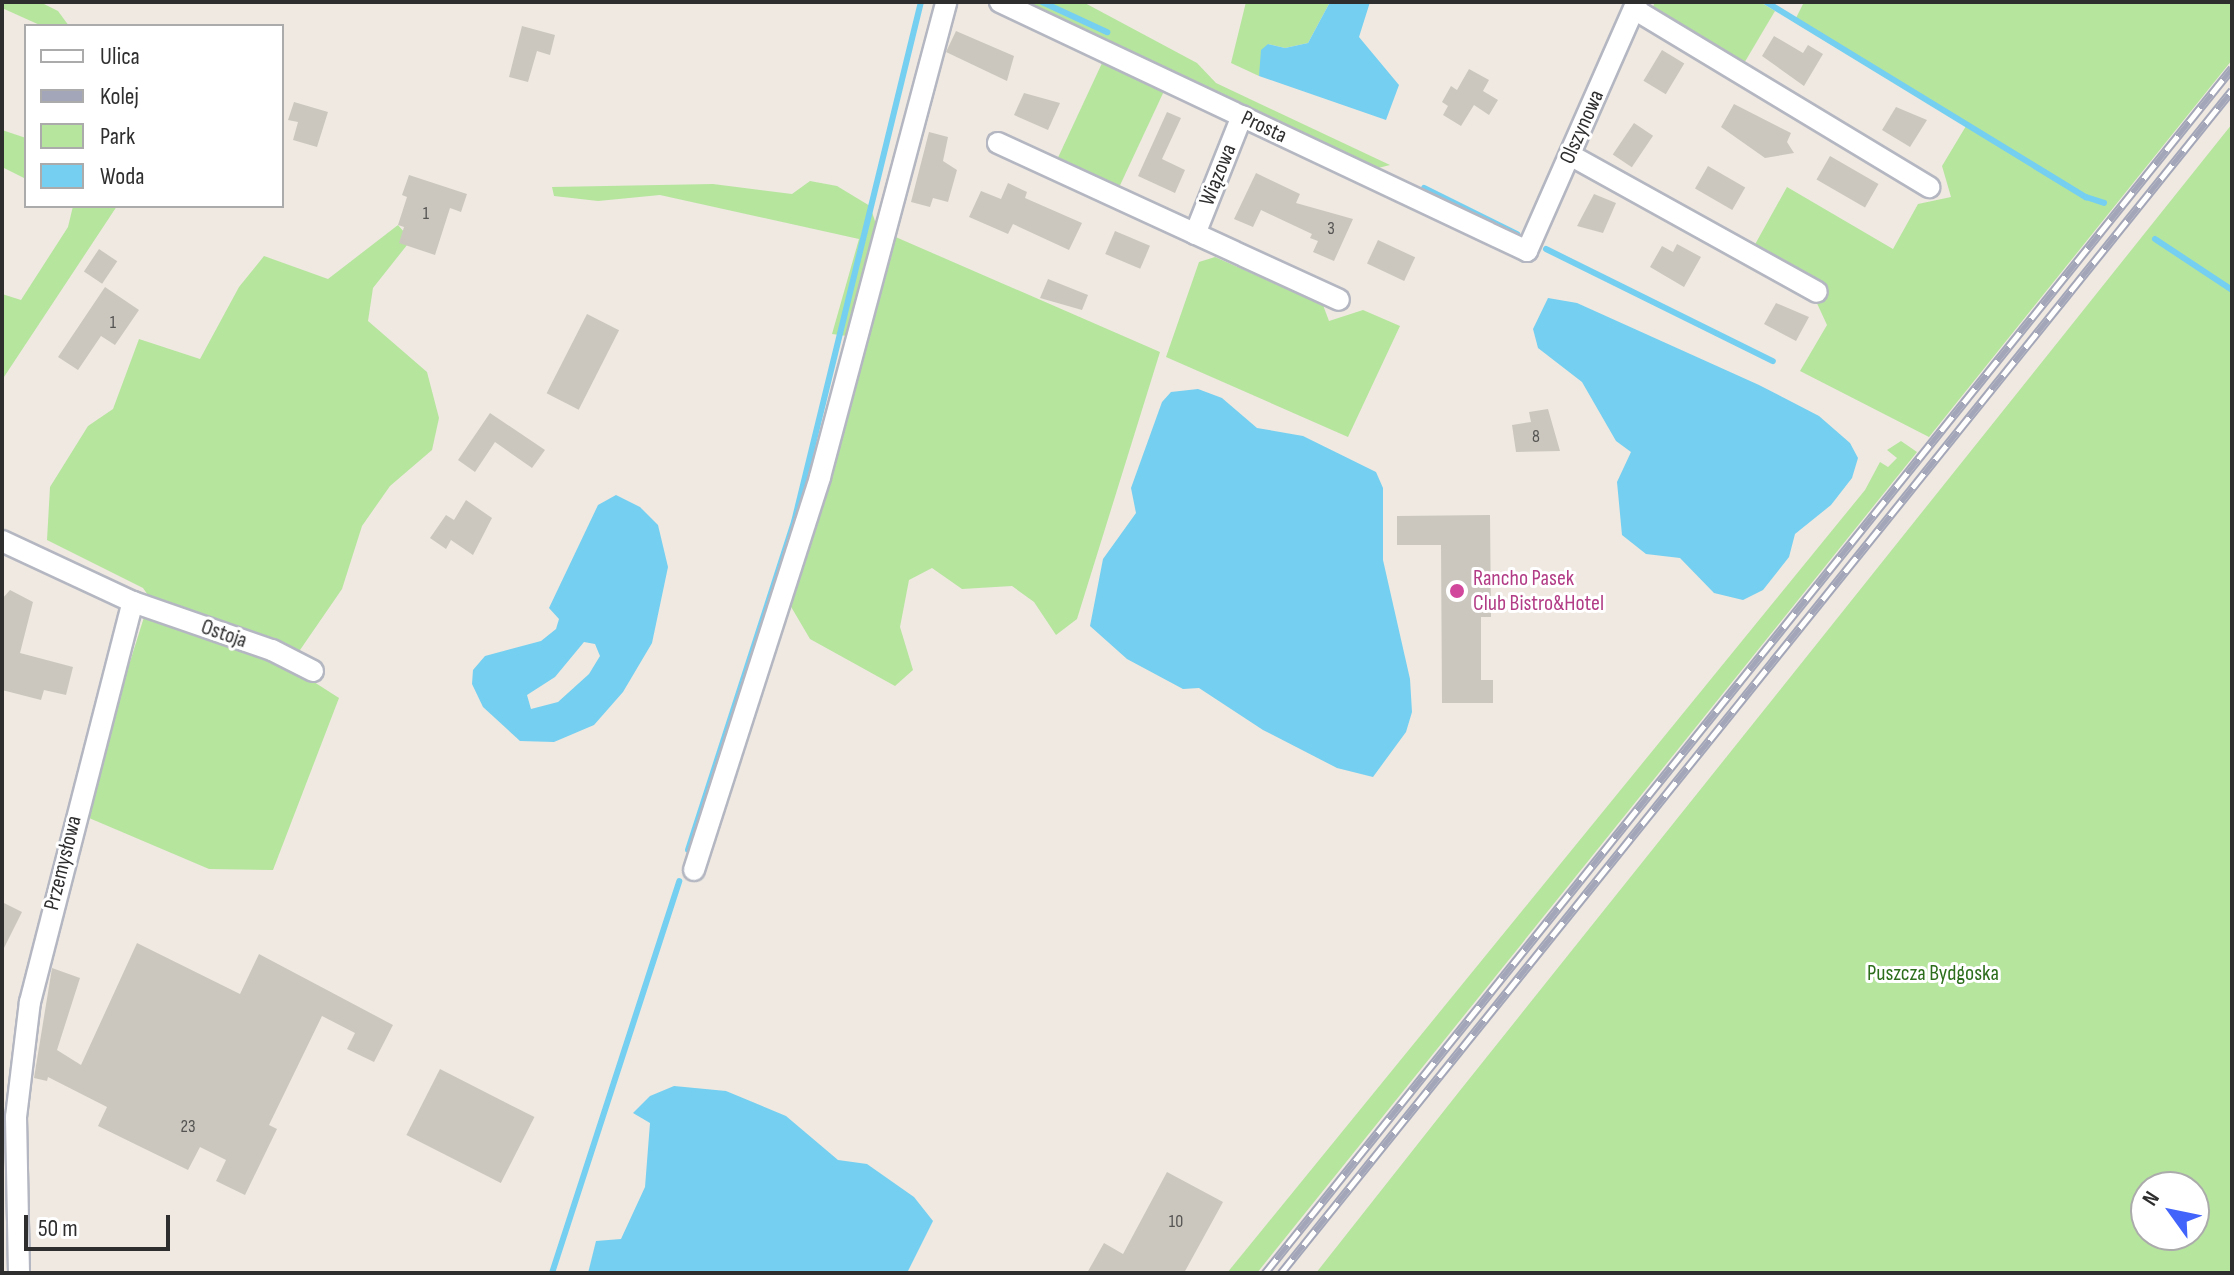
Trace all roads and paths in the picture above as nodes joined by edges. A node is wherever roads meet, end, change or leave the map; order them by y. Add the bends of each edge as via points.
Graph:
1 (946, 2) edge
2 (1000, 2) edge
3 (1636, 6) edge
4 (1242, 116) junction
5 (998, 143) dead end
6 (1570, 155) junction
7 (1929, 187) dead end
8 (1195, 234) junction
9 (1527, 251) joint
10 (1817, 292) dead end
11 (1339, 300) dead end
12 (2, 541) edge
13 (133, 602) junction
14 (313, 671) dead end
15 (694, 870) dead end
16 (2, 1269) edge
17 (10, 1273) edge
18 (19, 1273) edge

1 - 15 street via 820,477
2 - 4 street, Prosta
3 - 6 street, Olszynowa
3 - 7 street
4 - 8 street, Wiązowa
4 - 9 street, Prosta
5 - 8 street
6 - 9 street, Olszynowa
6 - 10 street
8 - 11 street
12 - 13 street
13 - 14 street, Ostoja via 272,650
13 - 18 street, Przemysłowa via 30,1002 16,1117
16 - 17 street

